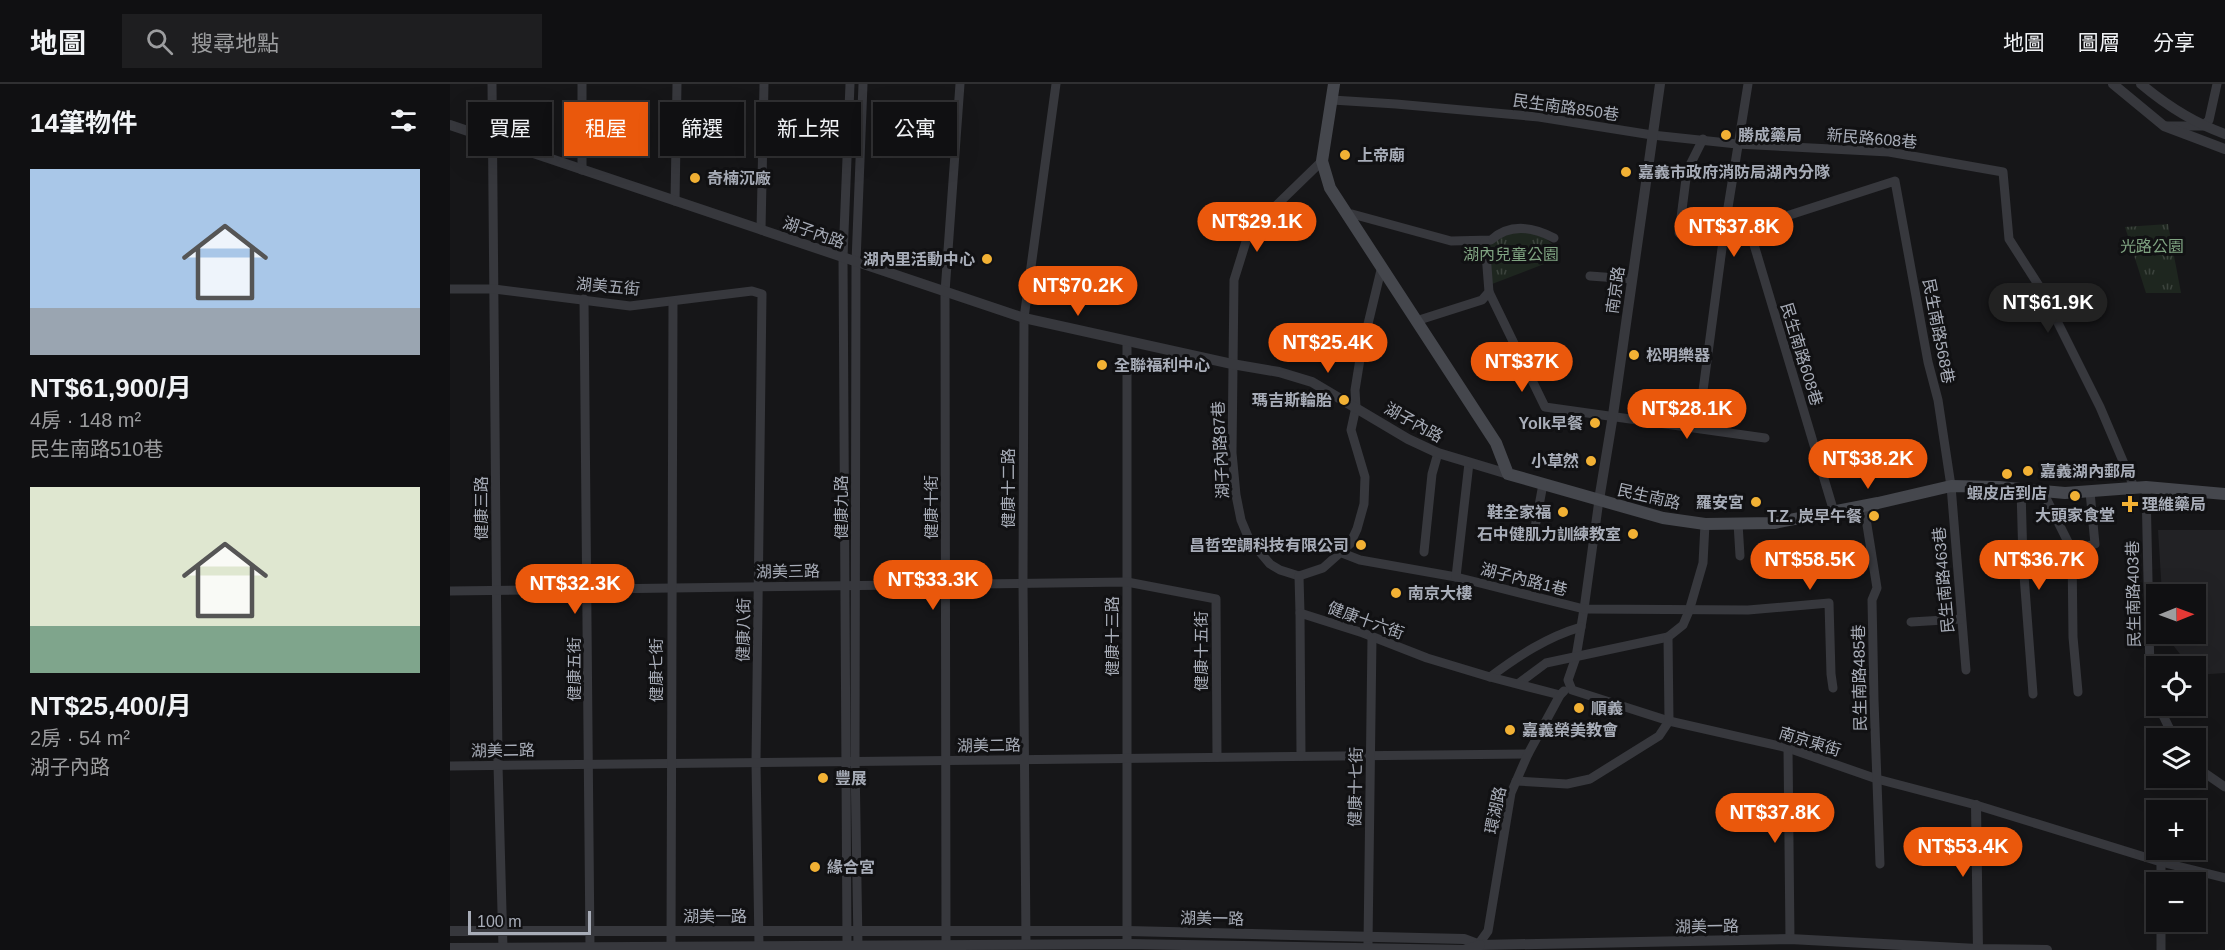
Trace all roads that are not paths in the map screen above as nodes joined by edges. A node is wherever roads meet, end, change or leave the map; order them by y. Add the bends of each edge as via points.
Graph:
1 (492, 84) edge
2 (582, 84) edge
3 (677, 84) edge
4 (764, 84) edge
5 (850, 84) edge
6 (863, 84) edge
7 (960, 84) edge
8 (1056, 84) edge
9 (1334, 84) edge
10 (1660, 84) edge
11 (1748, 84) edge
12 (2114, 84) edge
13 (2141, 84) edge
14 (2217, 84) edge
15 (1332, 100) junction
16 (492, 102) edge
17 (450, 125) edge
18 (2164, 126) junction
19 (2203, 126) junction
20 (468, 131) edge
21 (2225, 134) edge
22 (1652, 135) junction
23 (1703, 140) junction
24 (1737, 144) junction
25 (2225, 149) edge
26 (493, 156) edge
27 (542, 156) edge
28 (1322, 161) junction
29 (582, 170) junction
30 (675, 201) junction
31 (1347, 216) junction
32 (1725, 226) junction
33 (1749, 228) junction
34 (761, 230) junction
35 (1679, 233) dead end
36 (1554, 238) dead end
37 (1485, 241) junction
38 (843, 257) junction
39 (856, 262) junction
40 (1382, 270) junction
41 (1590, 276) dead end
42 (1631, 279) junction
43 (450, 289) edge
44 (494, 289) junction
45 (945, 292) junction
46 (1489, 292) junction
47 (762, 294) joint
48 (584, 299) junction
49 (674, 302) junction
50 (1024, 318) junction
51 (1416, 321) junction
52 (1127, 342) junction
53 (1232, 364) junction
54 (1356, 406) junction
55 (1613, 415) junction
56 (1698, 428) junction
57 (1765, 438) dead end
58 (1438, 453) junction
59 (1469, 463) junction
60 (1508, 474) junction
61 (1543, 484) junction
62 (1951, 486) junction
63 (2140, 487) junction
64 (2021, 489) junction
65 (2042, 490) junction
66 (2090, 492) junction
67 (2225, 494) edge
68 (1599, 500) junction
69 (1864, 506) junction
70 (1834, 512) junction
71 (1738, 523) junction
72 (1705, 524) junction
73 (1534, 532) dead end
74 (2072, 550) junction
75 (1424, 552) dead end
76 (1342, 553) junction
77 (1740, 556) dead end
78 (1299, 576) junction
79 (1456, 577) junction
80 (1127, 582) junction
81 (1023, 583) junction
82 (947, 584) junction
83 (759, 586) junction
84 (843, 586) junction
85 (856, 586) junction
86 (671, 588) junction
87 (588, 589) junction
88 (497, 590) junction
89 (450, 591) edge
90 (1584, 609) junction
91 (1689, 611) junction
92 (1300, 612) junction
93 (1961, 619) junction
94 (1911, 622) dead end
95 (1581, 627) junction
96 (1372, 637) junction
97 (1668, 638) junction
98 (2149, 656) edge
99 (1576, 657) junction
100 (1966, 670) dead end
101 (1490, 677) junction
102 (1519, 683) junction
103 (1571, 687) junction
104 (1833, 688) dead end
105 (2078, 692) dead end
106 (2033, 694) dead end
107 (1560, 695) junction
108 (1669, 721) junction
109 (1788, 748) junction
110 (1528, 754) junction
111 (1301, 756) junction
112 (1371, 756) junction
113 (1216, 757) junction
114 (1127, 758) junction
115 (1024, 759) junction
116 (944, 760) junction
117 (844, 761) junction
118 (855, 761) junction
119 (756, 762) junction
120 (672, 763) junction
121 (589, 764) junction
122 (498, 765) junction
123 (450, 766) edge
124 (2206, 774) edge
125 (1877, 779) junction
126 (1516, 781) junction
127 (2225, 787) edge
128 (1976, 805) junction
129 (2161, 862) junction
130 (1880, 864) dead end
131 (2161, 872) edge
132 (2225, 878) edge
133 (946, 930) junction
134 (1026, 930) junction
135 (450, 931) edge
136 (503, 931) junction
137 (590, 931) junction
138 (671, 931) junction
139 (759, 931) junction
140 (853, 931) junction
141 (1128, 931) junction
142 (2161, 932) edge
143 (1368, 936) junction
144 (1790, 939) junction
145 (1026, 944) junction
146 (1127, 944) junction
147 (1465, 944) edge
148 (853, 945) junction
149 (946, 945) junction
150 (759, 946) junction
151 (590, 947) junction
152 (671, 947) junction
153 (1477, 947) edge
154 (450, 948) edge
155 (503, 948) junction
156 (1368, 948) junction
157 (1434, 950) edge
158 (1977, 950) edge
159 (2047, 950) edge
160 (2161, 950) edge

1 - 16 street, 健康三路
2 - 29 street
3 - 30 street
4 - 34 street
5 - 38 street, 健康九路
6 - 39 street, 健康九路
7 - 45 street, 健康十街
8 - 50 street, 健康十二路
9 - 15 main road
10 - 22 street, 南京路
11 - 24 street
12 - 18 street
13 - 19 street
14 - 19 street
15 - 22 street, 民生南路850巷 via 1539,117
15 - 28 main road
17 - 20 street, 湖子內路
18 - 19 street
18 - 25 street
19 - 21 street
22 - 23 street, 民生南路850巷
22 - 42 street, 南京路
23 - 24 street, 新民路608巷
23 - 35 street via 1687,171
24 - 32 street
24 - 63 street, 新民路608巷 via 1889,152 2003,172 2009,239 2041,289
26 - 44 street, 健康三路
27 - 29 street, 湖子內路
28 - 31 main road via 1330,188
28 - 53 street, 湖子內路87巷 via 1249,232 1234,280
29 - 30 street, 湖子內路
30 - 34 street, 湖子內路
31 - 37 street via 1352,214 1451,241
31 - 40 main road
32 - 33 street
32 - 56 street
33 - 62 street, 民生南路568巷 via 1896,181
33 - 70 street, 民生南路608巷
34 - 38 street, 湖子內路
36 - 37 street via 1539,230 1520,228 1501,231
37 - 46 street
38 - 39 street, 湖子內路
38 - 84 street, 健康九路
39 - 45 street, 湖子內路
39 - 85 street, 健康九路
40 - 51 main road
40 - 54 street via 1361,353
41 - 42 street
42 - 55 street, 南京路
43 - 44 street, 湖美五街
44 - 48 street, 湖美五街
44 - 88 street, 健康三路
45 - 50 street, 湖子內路
45 - 82 street, 健康十街
46 - 51 street via 1482,300
46 - 55 street via 1545,407
47 - 49 street, 湖美五街 via 752,291
47 - 83 street, 健康八街
48 - 49 street, 湖美五街 via 630,306
48 - 87 street, 健康五街
49 - 86 street, 健康七街
50 - 52 street, 湖子內路
50 - 81 street, 健康十二路
51 - 60 main road via 1496,444
52 - 53 street, 湖子內路
52 - 80 street, 健康十三路
53 - 54 street, 湖子內路 via 1312,382
53 - 78 street, 湖子內路87巷 via 1232,453 1241,520 1249,539 1270,564
54 - 58 street, 湖子內路
54 - 76 street via 1351,430 1365,477 1364,504 1350,544
55 - 56 street
55 - 68 street, 南京路
56 - 57 street
58 - 59 street, 湖子內路
58 - 75 street via 1432,474
59 - 60 street, 湖子內路
59 - 79 street, 湖子內路1巷
60 - 61 main road, 民生南路
61 - 68 main road, 民生南路
61 - 73 street
62 - 64 main road, 民生南路
62 - 69 main road, 民生南路
62 - 93 street, 民生南路463巷
63 - 66 main road, 民生南路
63 - 67 main road, 民生南路
63 - 98 street, 民生南路403巷
64 - 65 main road, 民生南路
64 - 106 street
65 - 66 main road, 民生南路
65 - 74 street
66 - 74 street via 2096,544
68 - 72 main road, 民生南路 via 1663,518
68 - 90 street
69 - 70 main road, 民生南路
69 - 125 street, 民生南路485巷 via 1877,588 1872,600
70 - 71 main road, 民生南路 via 1774,523
71 - 72 main road, 民生南路
71 - 77 street
72 - 91 street via 1703,563
74 - 105 street
76 - 78 street via 1323,568
76 - 79 street, 湖子內路1巷 via 1360,560
78 - 92 street
79 - 90 street, 湖子內路1巷
80 - 81 street, 湖美三路
80 - 113 street, 健康十五街 via 1216,599
80 - 114 street, 健康十三路
81 - 82 street, 湖美三路
81 - 115 street, 健康十二路
82 - 85 street, 湖美三路
82 - 116 street, 健康十街
83 - 84 street, 湖美三路
83 - 86 street, 湖美三路
83 - 119 street, 健康八街
84 - 85 street, 湖美三路
84 - 117 street, 健康九路
85 - 118 street, 健康九路
86 - 87 street, 湖美三路
86 - 120 street, 健康七街
87 - 88 street, 湖美三路
87 - 121 street, 健康五街
88 - 89 street, 湖美三路
88 - 122 street, 健康三路
90 - 91 street, 湖子內路1巷
90 - 95 street
91 - 97 street via 1683,624
91 - 104 street, 湖子內路1巷 via 1829,603
92 - 96 street, 健康十六街
92 - 111 street, 健康十六街
93 - 94 street
93 - 100 street, 民生南路463巷
95 - 99 street
95 - 101 street via 1531,649
96 - 101 street, 健康十六街
96 - 112 street, 健康十七街
97 - 99 street
97 - 108 street
99 - 102 street via 1546,663
99 - 103 street via 1568,680
101 - 102 street, 健康十六街
102 - 107 street, 健康十六街
103 - 107 street, 環湖路
103 - 108 street, 南京東街
107 - 110 street, 環湖路
108 - 109 street, 南京東街
108 - 126 street via 1659,736 1590,779 1567,784
109 - 125 street, 南京東街
109 - 144 street
110 - 112 street, 湖美二路
110 - 126 street, 環湖路
111 - 112 street, 湖美二路
111 - 113 street, 湖美二路
112 - 143 street, 健康十七街
113 - 114 street, 湖美二路
114 - 115 street, 湖美二路
114 - 141 street, 健康十三路
115 - 116 street, 湖美二路
115 - 134 street, 健康十二路
116 - 118 street, 湖美二路
116 - 133 street, 健康十街
117 - 118 street, 湖美二路
117 - 119 street, 湖美二路
117 - 140 street, 健康九路
118 - 140 street, 健康九路
119 - 120 street, 湖美二路
119 - 139 street, 健康八街
120 - 121 street, 湖美二路
120 - 138 street, 健康七街
121 - 122 street, 湖美二路
121 - 137 street, 健康五街
122 - 123 street, 湖美二路
122 - 136 street, 健康三路
124 - 127 street
125 - 128 street, 南京東街
125 - 130 street, 民生南路485巷
126 - 153 street, 環湖路 via 1488,931
128 - 129 street, 南京東街
128 - 158 street
129 - 131 street
129 - 132 street, 南京東街
133 - 134 street, 湖美一路
133 - 140 street, 湖美一路
133 - 149 street
134 - 141 street, 湖美一路
134 - 145 street
135 - 136 street, 湖美一路
136 - 137 street, 湖美一路
136 - 155 street, 健康三路
137 - 138 street, 湖美一路
137 - 151 street
138 - 139 street, 湖美一路
138 - 152 street, 湖美一路
139 - 140 street, 湖美一路
139 - 150 street, 湖美一路
140 - 148 street, 健康九路
141 - 143 street, 湖美一路
141 - 146 street
142 - 160 street
143 - 147 street, 湖美一路
143 - 156 street
144 - 153 street, 湖美一路
144 - 158 street, 湖美一路
145 - 146 street
145 - 149 street
146 - 156 street
147 - 153 street, 湖美一路
147 - 157 street
148 - 149 street
148 - 150 street
150 - 152 street
151 - 152 street
151 - 155 street
154 - 155 street
156 - 157 street
158 - 159 street, 湖美一路

